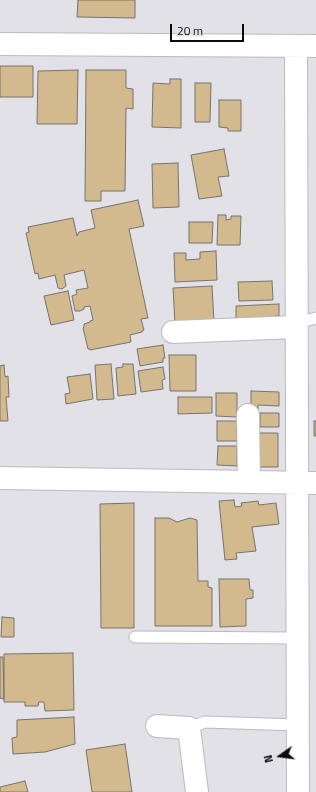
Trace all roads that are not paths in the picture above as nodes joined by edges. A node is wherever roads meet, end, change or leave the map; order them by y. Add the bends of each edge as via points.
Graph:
1 (0, 44) edge
2 (306, 46) edge
3 (303, 323) edge
4 (173, 332) dead end
5 (248, 416) dead end
6 (0, 478) edge
7 (249, 482) junction
8 (307, 483) edge
9 (135, 637) dead end
10 (298, 638) junction
11 (298, 725) junction
12 (157, 726) dead end
13 (189, 728) junction
14 (197, 792) edge
15 (298, 792) edge

1 - 2 street
2 - 3 street
3 - 4 street
3 - 8 street
5 - 7 street
6 - 7 street
7 - 8 street
8 - 10 street
9 - 10 lane
10 - 11 street
11 - 13 lane via 205,722
11 - 15 street
12 - 13 street
13 - 14 street

